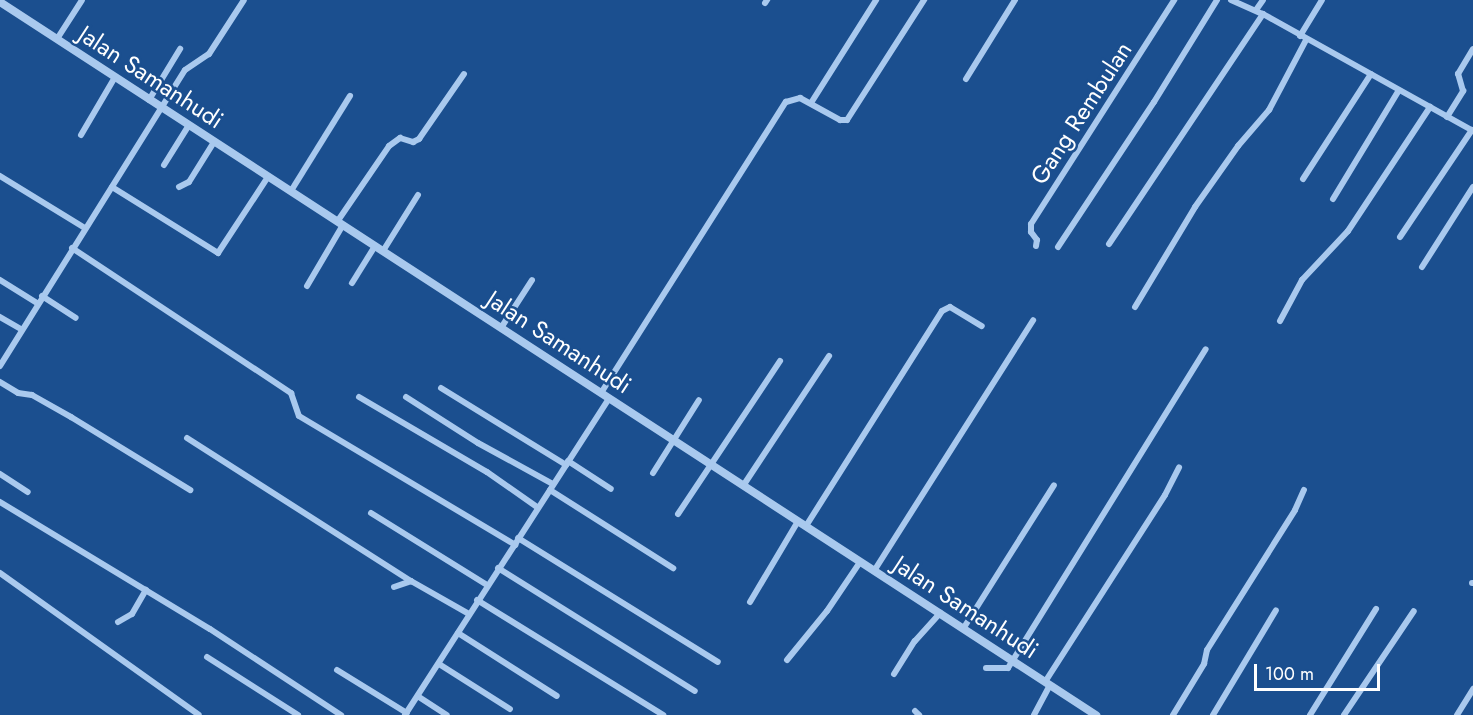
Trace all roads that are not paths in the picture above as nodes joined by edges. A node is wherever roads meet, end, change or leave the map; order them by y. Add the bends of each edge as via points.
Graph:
1 (82, 0) edge
2 (244, 0) edge
3 (876, 0) edge
4 (924, 0) edge
5 (1015, 0) edge
6 (1174, 0) edge
7 (1216, 0) edge
8 (1231, 0) edge
9 (1263, 0) edge
10 (1322, 0) edge
11 (0, 2) edge
12 (1256, 10) junction
13 (1263, 14) junction
14 (1303, 38) junction
15 (57, 39) junction
16 (180, 49) dead end
17 (1473, 49) edge
18 (464, 74) dead end
19 (1371, 74) junction
20 (115, 77) junction
21 (966, 79) dead end
22 (1399, 90) junction
23 (350, 96) dead end
24 (149, 100) junction
25 (811, 103) junction
26 (1430, 107) junction
27 (162, 108) junction
28 (1447, 117) junction
29 (189, 125) junction
30 (1473, 130) edge
31 (81, 135) dead end
32 (214, 142) junction
33 (164, 165) dead end
34 (0, 176) edge
35 (268, 177) junction
36 (1303, 180) dead end
37 (112, 187) junction
38 (180, 187) dead end
39 (1473, 187) edge
40 (291, 191) junction
41 (418, 195) dead end
42 (1333, 199) dead end
43 (340, 224) junction
44 (85, 228) junction
45 (1400, 237) dead end
46 (1109, 244) dead end
47 (1036, 246) dead end
48 (1058, 247) dead end
49 (72, 248) junction
50 (379, 249) junction
51 (1422, 267) dead end
52 (0, 280) edge
53 (532, 280) dead end
54 (352, 284) dead end
55 (307, 286) dead end
56 (42, 296) junction
57 (37, 303) junction
58 (1135, 307) dead end
59 (0, 317) edge
60 (76, 318) dead end
61 (1033, 320) dead end
62 (1280, 321) dead end
63 (982, 326) dead end
64 (501, 328) junction
65 (21, 329) junction
66 (1206, 349) dead end
67 (829, 356) dead end
68 (780, 361) dead end
69 (0, 366) edge
70 (0, 382) edge
71 (441, 388) dead end
72 (605, 396) junction
73 (359, 397) dead end
74 (406, 397) dead end
75 (699, 400) dead end
76 (188, 438) dead end
77 (674, 441) junction
78 (567, 463) junction
79 (712, 466) junction
80 (1179, 467) dead end
81 (653, 473) dead end
82 (0, 474) edge
83 (1054, 485) dead end
84 (743, 486) junction
85 (551, 487) junction
86 (611, 489) dead end
87 (190, 490) dead end
88 (1304, 490) dead end
89 (28, 492) dead end
90 (0, 502) edge
91 (537, 507) junction
92 (371, 513) dead end
93 (678, 514) dead end
94 (802, 524) junction
95 (518, 538) junction
96 (514, 545) junction
97 (860, 562) junction
98 (498, 568) junction
99 (673, 568) dead end
100 (874, 571) junction
101 (0, 573) edge
102 (411, 581) junction
103 (487, 585) junction
104 (394, 587) dead end
105 (146, 590) junction
106 (477, 600) junction
107 (750, 602) dead end
108 (1376, 609) dead end
109 (1276, 610) dead end
110 (1414, 611) dead end
111 (469, 614) junction
112 (940, 614) junction
113 (118, 622) dead end
114 (963, 629) junction
115 (458, 633) junction
116 (207, 657) dead end
117 (787, 660) dead end
118 (1012, 661) junction
119 (718, 662) dead end
120 (439, 664) junction
121 (986, 668) dead end
122 (337, 670) dead end
123 (894, 674) dead end
124 (1048, 684) junction
125 (1473, 689) edge
126 (695, 691) dead end
127 (557, 696) dead end
128 (419, 697) junction
129 (510, 709) dead end
130 (406, 714) edge
131 (199, 715) edge
132 (298, 715) edge
133 (341, 715) edge
134 (447, 715) edge
135 (663, 715) edge
136 (1034, 715) edge
137 (1096, 715) edge
138 (1173, 715) edge
139 (1213, 715) edge
140 (1310, 715) edge
141 (1344, 715) edge
142 (1456, 715) edge

1 - 15 street
2 - 27 street via 209,54 185,70
3 - 25 street
4 - 25 street via 848,120 840,120
5 - 21 street
6 - 47 street, Gang Rembulan via 1031,224
7 - 48 street
8 - 12 street
9 - 12 street
10 - 14 street
11 - 15 street, Jalan Samanhudi
12 - 13 street
13 - 14 street
13 - 46 street
14 - 19 street
14 - 58 street via 1269,110 1195,207
15 - 20 street, Jalan Samanhudi
16 - 24 street
17 - 28 street via 1458,74 1463,91
18 - 43 street via 419,139 413,142 400,138 389,146
19 - 22 street
19 - 36 street
20 - 24 street, Jalan Samanhudi
20 - 31 street
22 - 26 street
22 - 42 street
23 - 40 street
24 - 27 street, Jalan Samanhudi
25 - 72 street via 794,98 783,106
26 - 28 street
26 - 62 street via 1348,231 1302,280
27 - 29 street, Jalan Samanhudi
27 - 37 street
28 - 30 street
29 - 32 street, Jalan Samanhudi
29 - 33 street
30 - 45 street
32 - 35 street, Jalan Samanhudi
32 - 38 street via 189,182
34 - 44 street
35 - 37 street via 218,253
35 - 40 street, Jalan Samanhudi
37 - 44 street
39 - 51 street
40 - 43 street, Jalan Samanhudi
41 - 50 street
43 - 50 street, Jalan Samanhudi
43 - 55 street
44 - 49 street
49 - 56 street
49 - 96 street via 291,393 299,416
50 - 54 street
50 - 64 street, Jalan Samanhudi
52 - 57 street
53 - 64 street
56 - 57 street
56 - 60 street
57 - 65 street
59 - 65 street
61 - 100 street
63 - 94 street via 950,307 942,311
64 - 72 street, Jalan Samanhudi
65 - 69 street
66 - 118 street
67 - 84 street
68 - 79 street
70 - 87 street via 71,417
71 - 78 street
72 - 77 street, Jalan Samanhudi
72 - 78 street
73 - 91 street via 487,472
74 - 85 street
75 - 77 street
76 - 102 street
77 - 79 street, Jalan Samanhudi
77 - 81 street
78 - 85 street
78 - 86 street
79 - 84 street, Jalan Samanhudi
79 - 93 street
80 - 124 street
82 - 89 street
83 - 114 street
84 - 94 street, Jalan Samanhudi
85 - 91 street
85 - 99 street
88 - 138 street via 1207,650 1204,664
90 - 105 street
91 - 95 street
92 - 103 street
94 - 97 street, Jalan Samanhudi
94 - 107 street
95 - 96 street
95 - 119 street
96 - 98 street
97 - 100 street, Jalan Samanhudi
97 - 117 street
98 - 103 street
98 - 126 street
100 - 112 street, Jalan Samanhudi
101 - 131 street
102 - 104 street
102 - 111 street
103 - 106 street
105 - 113 street via 132,614
105 - 133 street
106 - 111 street
106 - 135 street
108 - 140 street
109 - 139 street
110 - 141 street
111 - 115 street
112 - 114 street, Jalan Samanhudi
112 - 123 street via 915,641
114 - 118 street, Jalan Samanhudi
115 - 120 street
115 - 127 street
116 - 132 street
118 - 121 street via 1005,670
118 - 124 street, Jalan Samanhudi
120 - 128 street
120 - 129 street
122 - 130 street
124 - 136 street
124 - 137 street, Jalan Samanhudi
125 - 142 street
128 - 130 street
128 - 134 street

